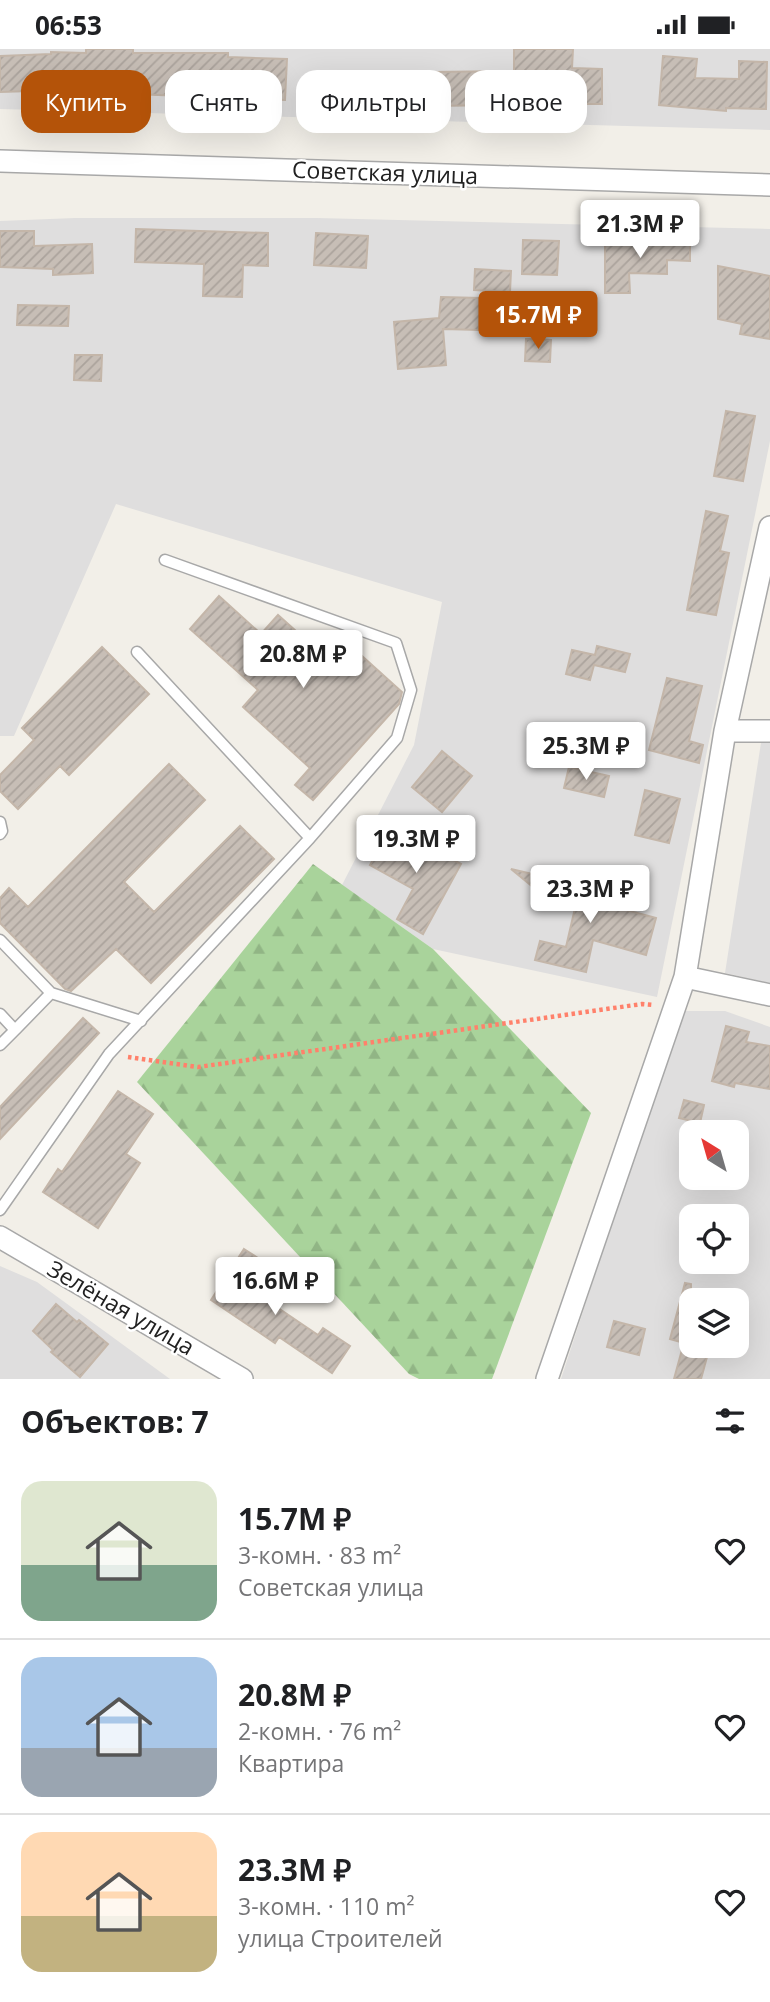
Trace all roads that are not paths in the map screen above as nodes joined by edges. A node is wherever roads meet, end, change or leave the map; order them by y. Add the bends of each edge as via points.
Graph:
1 (0, 161) edge
2 (770, 185) edge
3 (770, 527) edge
4 (165, 560) dead end
5 (137, 652) dead end
6 (725, 731) junction
7 (770, 731) edge
8 (0, 822) edge
9 (0, 834) edge
10 (310, 838) junction
11 (0, 940) edge
12 (685, 978) junction
13 (51, 993) junction
14 (770, 995) edge
15 (0, 1014) edge
16 (141, 1021) junction
17 (15, 1030) junction
18 (0, 1045) edge
19 (0, 1210) edge
20 (0, 1237) edge
21 (242, 1379) edge
22 (547, 1379) edge

1 - 2 street, Советская улица
3 - 6 street
4 - 10 lane via 396,643 411,690 397,739
5 - 10 lane
6 - 7 street
6 - 12 street
8 - 9 lane
10 - 16 lane
11 - 13 lane
12 - 14 street
12 - 22 street
13 - 16 lane
13 - 17 lane
15 - 17 lane
16 - 19 lane via 109,1054
17 - 18 lane
20 - 21 street, Зелёная улица

